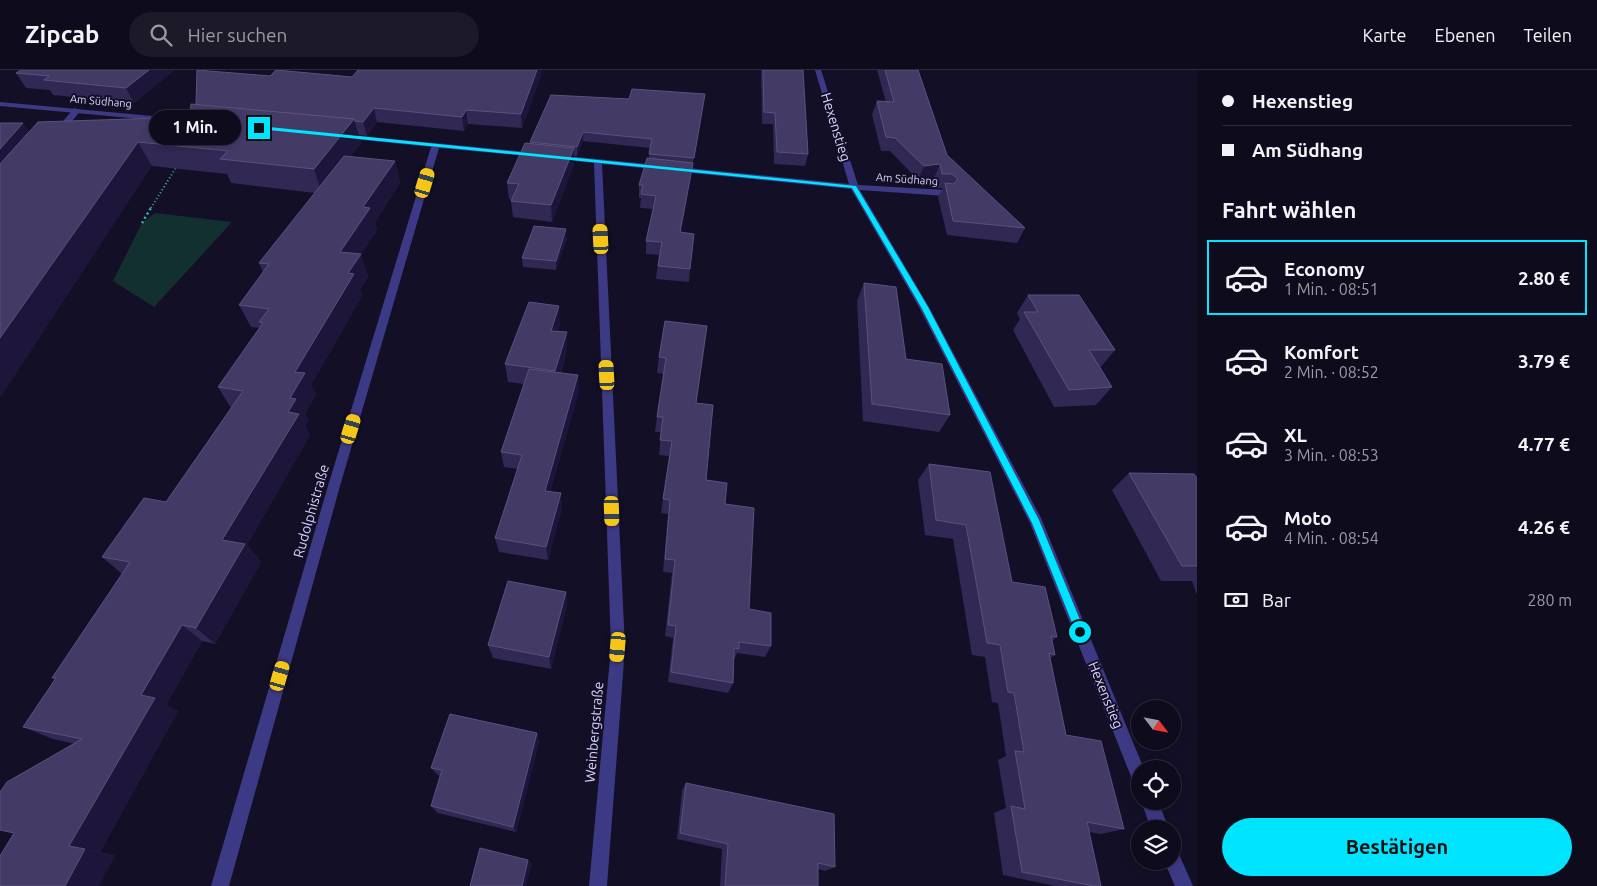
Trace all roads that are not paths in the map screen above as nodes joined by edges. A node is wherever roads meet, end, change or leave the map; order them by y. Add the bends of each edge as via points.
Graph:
1 (818, 70) edge
2 (0, 104) edge
3 (77, 110) junction
4 (184, 121) edge
5 (332, 135) edge
6 (54, 138) edge
7 (436, 145) junction
8 (598, 161) junction
9 (854, 187) junction
10 (946, 193) edge
11 (1133, 760) edge
12 (1177, 870) edge
13 (220, 886) edge
14 (598, 886) edge
15 (1184, 886) edge

1 - 9 street, Hexenstieg
2 - 3 street, Am Südhang
3 - 4 street, Am Südhang
3 - 6 street
5 - 7 street, Am Südhang
7 - 8 street, Am Südhang
7 - 13 street, Rudolphistraße via 336,477
8 - 9 street, Am Südhang
8 - 14 street, Weinbergstraße via 618,647
9 - 10 street, Am Südhang
9 - 11 street, Hexenstieg via 924,307 1036,522
12 - 15 street

